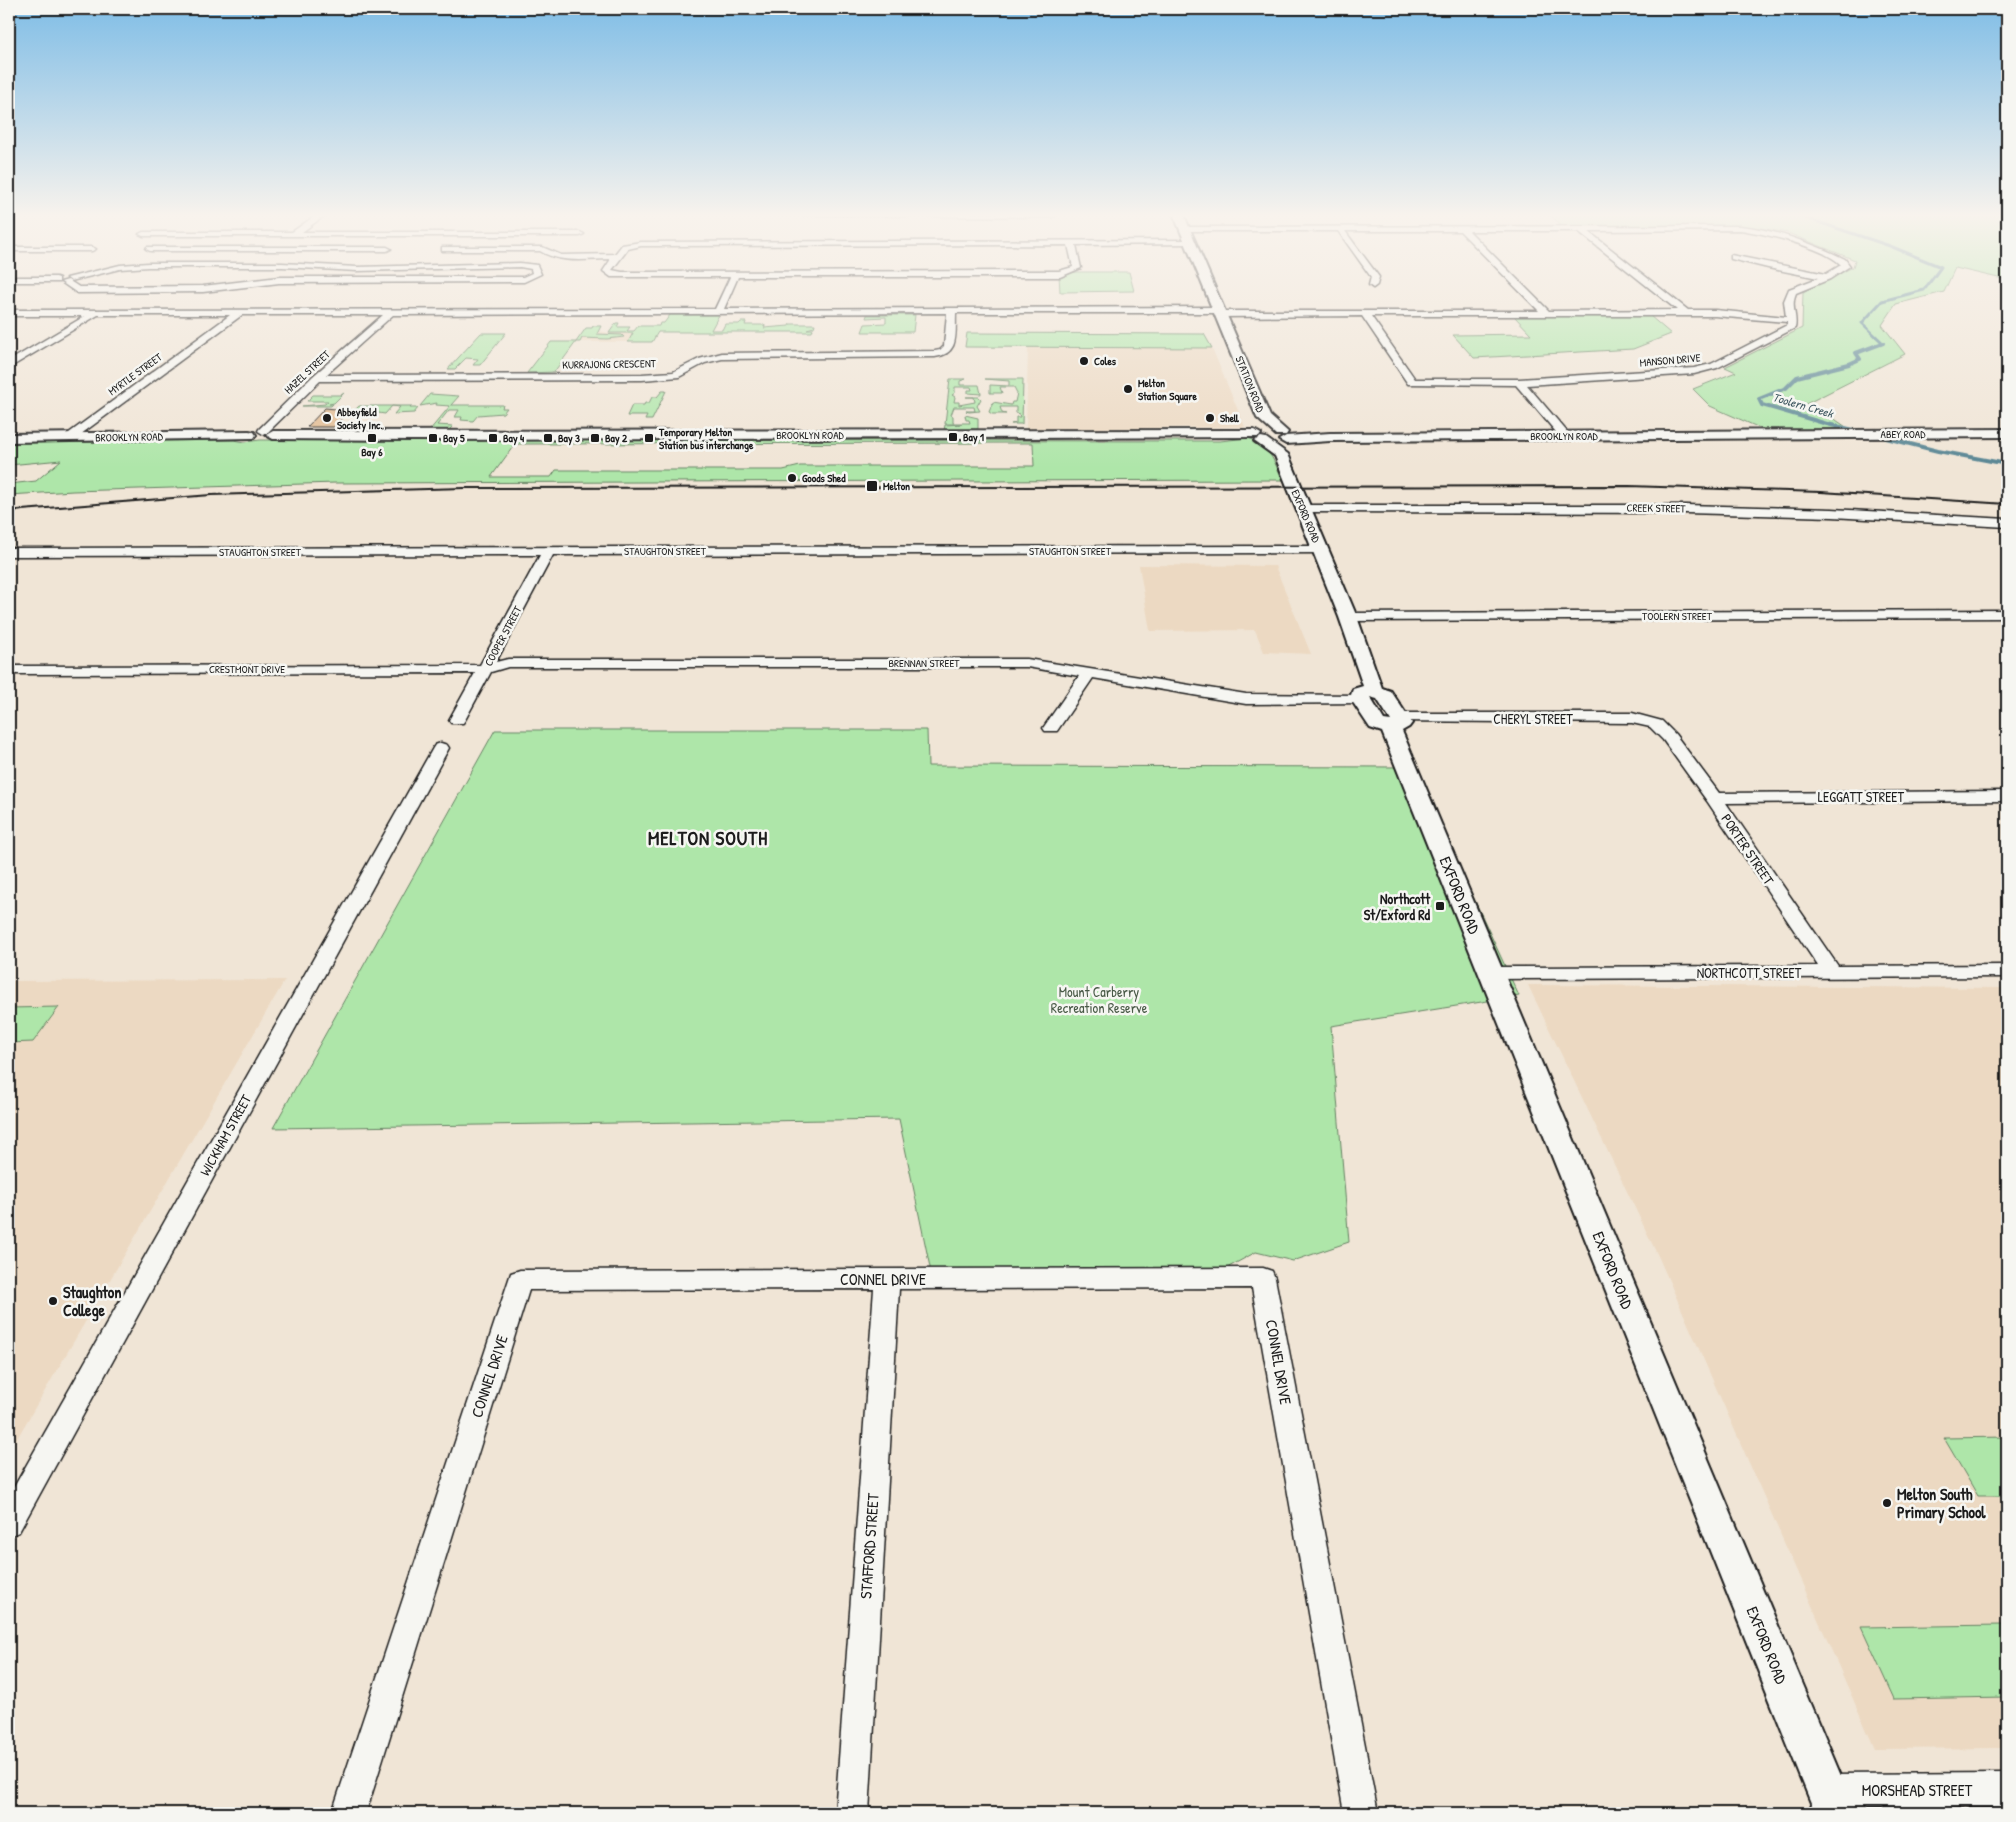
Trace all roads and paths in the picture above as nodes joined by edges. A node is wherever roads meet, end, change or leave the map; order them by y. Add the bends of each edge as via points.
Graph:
1 (724, 298) edge
2 (1214, 298) edge
3 (1531, 298) edge
4 (1668, 298) edge
5 (1790, 298) edge
6 (952, 311) junction
7 (240, 312) junction
8 (391, 312) junction
9 (718, 312) junction
10 (1220, 312) junction
11 (9, 313) edge
12 (97, 313) junction
13 (1546, 313) junction
14 (1686, 313) junction
15 (1365, 314) junction
16 (1792, 320) junction
17 (9, 365) edge
18 (317, 378) junction
19 (1519, 382) junction
20 (1264, 418) junction
21 (2007, 433) edge
22 (262, 434) junction
23 (1798, 434) joint
24 (1565, 436) junction
25 (1256, 437) junction
26 (9, 438) edge
27 (69, 438) junction
28 (1283, 440) junction
29 (1304, 509) junction
30 (2007, 523) edge
31 (1321, 550) junction
32 (548, 551) junction
33 (9, 552) edge
34 (2007, 614) edge
35 (1348, 617) junction
36 (485, 669) junction
37 (9, 670) edge
38 (1090, 673) junction
39 (1367, 695) junction
40 (456, 720) dead end
41 (1395, 722) junction
42 (1051, 728) dead end
43 (1662, 729) joint
44 (441, 748) dead end
45 (2007, 796) edge
46 (1714, 798) junction
47 (2007, 970) edge
48 (1832, 971) junction
49 (1492, 973) junction
50 (887, 1279) junction
51 (9, 1523) edge
52 (2007, 1790) edge
53 (1831, 1802) edge
54 (349, 1813) edge
55 (852, 1813) edge
56 (1361, 1813) edge

1 - 9 street
2 - 10 street, STATION ROAD
3 - 13 street
4 - 14 street
5 - 16 street
6 - 9 street
6 - 10 street
6 - 18 street, KURRAJONG CRESCENT via 949,347 943,353 935,354 722,356 702,361 675,375 642,378
7 - 8 street
7 - 12 street
7 - 27 street, MYRTLE STREET
8 - 9 street
8 - 18 street, HAZEL STREET
10 - 15 street
10 - 20 street, STATION ROAD
11 - 12 street
12 - 17 street
13 - 14 street
13 - 15 street
14 - 16 street
15 - 19 street, MANSON DRIVE via 1412,382
16 - 19 street, MANSON DRIVE via 1792,326 1704,369
18 - 22 street, HAZEL STREET
19 - 24 street
20 - 25 street, STATION ROAD
20 - 28 street, STATION ROAD
21 - 23 street, ABEY ROAD
22 - 25 street, BROOKLYN ROAD
22 - 27 street, BROOKLYN ROAD
23 - 24 street, BROOKLYN ROAD
24 - 28 street, BROOKLYN ROAD
25 - 28 street
25 - 28 street, BROOKLYN ROAD via 1270,431
26 - 27 street, BROOKLYN ROAD
28 - 29 street, EXFORD ROAD
29 - 30 street, CREEK STREET via 1705,509
29 - 31 street, EXFORD ROAD
31 - 32 street, STAUGHTON STREET
31 - 35 street, EXFORD ROAD
32 - 33 street, STAUGHTON STREET
32 - 36 street, COOPER STREET
34 - 35 street, TOOLERN STREET
35 - 39 street, EXFORD ROAD
36 - 37 street, CRESTMONT DRIVE
36 - 38 street, BRENNAN STREET via 508,663 1027,662
36 - 40 street, COOPER STREET
38 - 39 street, BRENNAN STREET via 1246,699
38 - 42 street
39 - 41 street, EXFORD ROAD via 1384,695
41 - 43 street, CHERYL STREET via 1632,718 1651,721
41 - 49 street, EXFORD ROAD
43 - 46 street, PORTER STREET
44 - 51 street, WICKHAM STREET
45 - 46 street, LEGGATT STREET
46 - 48 street, PORTER STREET
47 - 48 street, NORTHCOTT STREET
48 - 49 street, NORTHCOTT STREET
49 - 53 street, EXFORD ROAD
50 - 54 street, CONNEL DRIVE via 520,1280
50 - 55 street, STAFFORD STREET
50 - 56 street, CONNEL DRIVE via 1263,1278
52 - 53 street, MORSHEAD STREET

